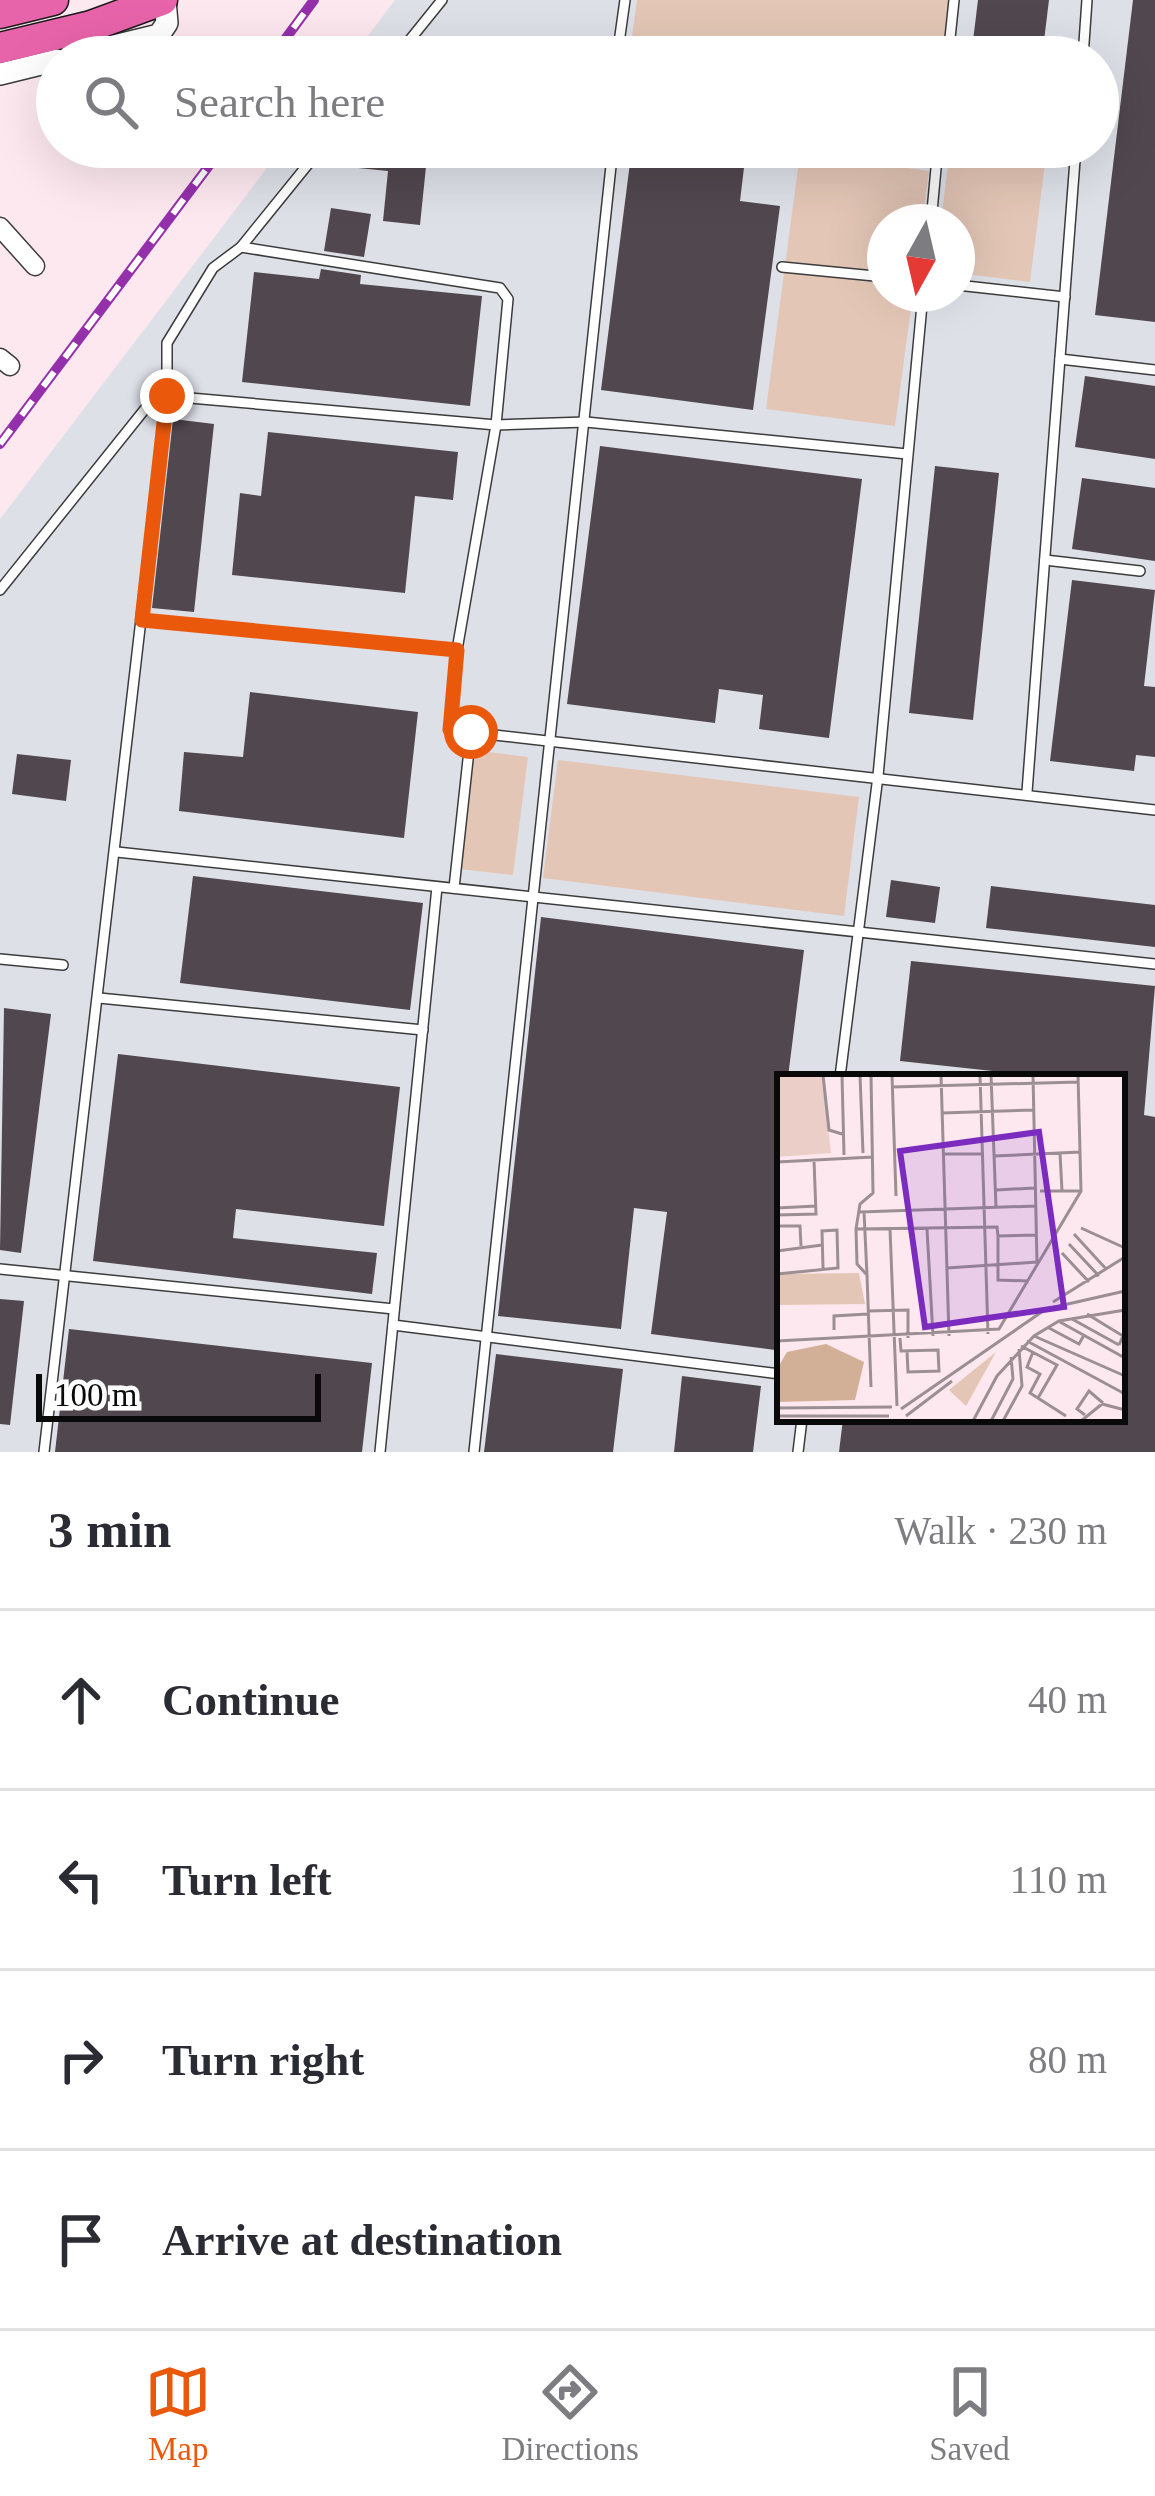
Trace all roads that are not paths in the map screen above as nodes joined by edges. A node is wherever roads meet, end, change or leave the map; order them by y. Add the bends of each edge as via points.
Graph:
1 (53, 0) edge
2 (442, 0) edge
3 (625, 0) edge
4 (954, 0) edge
5 (1088, 0) edge
6 (165, 8) edge
7 (0, 13) edge
8 (50, 36) edge
9 (151, 36) edge
10 (413, 36) edge
11 (620, 36) edge
12 (950, 36) edge
13 (1085, 36) edge
14 (36, 39) edge
15 (0, 48) edge
16 (36, 65) edge
17 (0, 74) edge
18 (305, 168) edge
19 (611, 168) edge
20 (936, 168) edge
21 (1074, 168) edge
22 (933, 204) edge
23 (0, 227) edge
24 (241, 247) junction
25 (35, 266) dead end
26 (782, 267) dead end
27 (867, 275) edge
28 (975, 287) edge
29 (1065, 297) junction
30 (921, 312) edge
31 (1060, 358) junction
32 (1155, 370) edge
33 (169, 379) junction
34 (167, 396) junction
35 (586, 422) junction
36 (496, 424) junction
37 (907, 454) junction
38 (1045, 560) junction
39 (1140, 571) dead end
40 (0, 590) edge
41 (142, 620) junction
42 (457, 650) junction
43 (471, 732) junction
44 (552, 739) junction
45 (878, 776) junction
46 (1027, 792) junction
47 (1155, 810) edge
48 (117, 852) junction
49 (437, 886) junction
50 (454, 888) junction
51 (531, 897) junction
52 (857, 932) junction
53 (0, 959) edge
54 (1155, 964) edge
55 (63, 965) dead end
56 (99, 998) junction
57 (423, 1030) junction
58 (840, 1074) edge
59 (0, 1269) edge
60 (66, 1276) junction
61 (394, 1309) junction
62 (393, 1325) junction
63 (486, 1335) junction
64 (777, 1374) edge
65 (802, 1422) edge
66 (44, 1452) edge
67 (380, 1452) edge
68 (473, 1452) edge
69 (798, 1452) edge

1 - 7 highway
2 - 10 lane
3 - 11 lane
4 - 12 lane
5 - 13 lane
6 - 8 highway
6 - 9 street
14 - 15 highway
16 - 17 street
18 - 24 lane
19 - 35 lane
20 - 22 lane
21 - 29 lane
23 - 25 street
24 - 33 lane via 213,268 167,343
24 - 36 lane via 500,288 510,320
26 - 27 lane
28 - 29 lane
29 - 31 lane
30 - 37 lane
31 - 32 lane
31 - 38 lane
33 - 34 lane
33 - 40 lane
34 - 36 lane
34 - 41 lane
35 - 36 lane
35 - 37 lane
35 - 44 lane
36 - 42 lane
37 - 45 lane
38 - 39 lane
38 - 46 lane
41 - 42 lane
41 - 48 lane
42 - 43 lane via 450,730
43 - 44 lane
43 - 50 lane
44 - 45 lane
44 - 51 lane
45 - 46 lane
45 - 52 lane
46 - 47 lane
48 - 49 lane
48 - 56 lane
49 - 50 lane
49 - 57 lane
50 - 51 lane
51 - 52 lane
51 - 63 lane
52 - 54 lane
52 - 58 lane
53 - 55 lane
56 - 57 lane
56 - 60 lane
57 - 61 lane
59 - 60 lane
60 - 61 lane
60 - 66 lane
61 - 62 lane
62 - 63 lane
62 - 67 lane
63 - 64 lane
63 - 68 lane
65 - 69 lane

